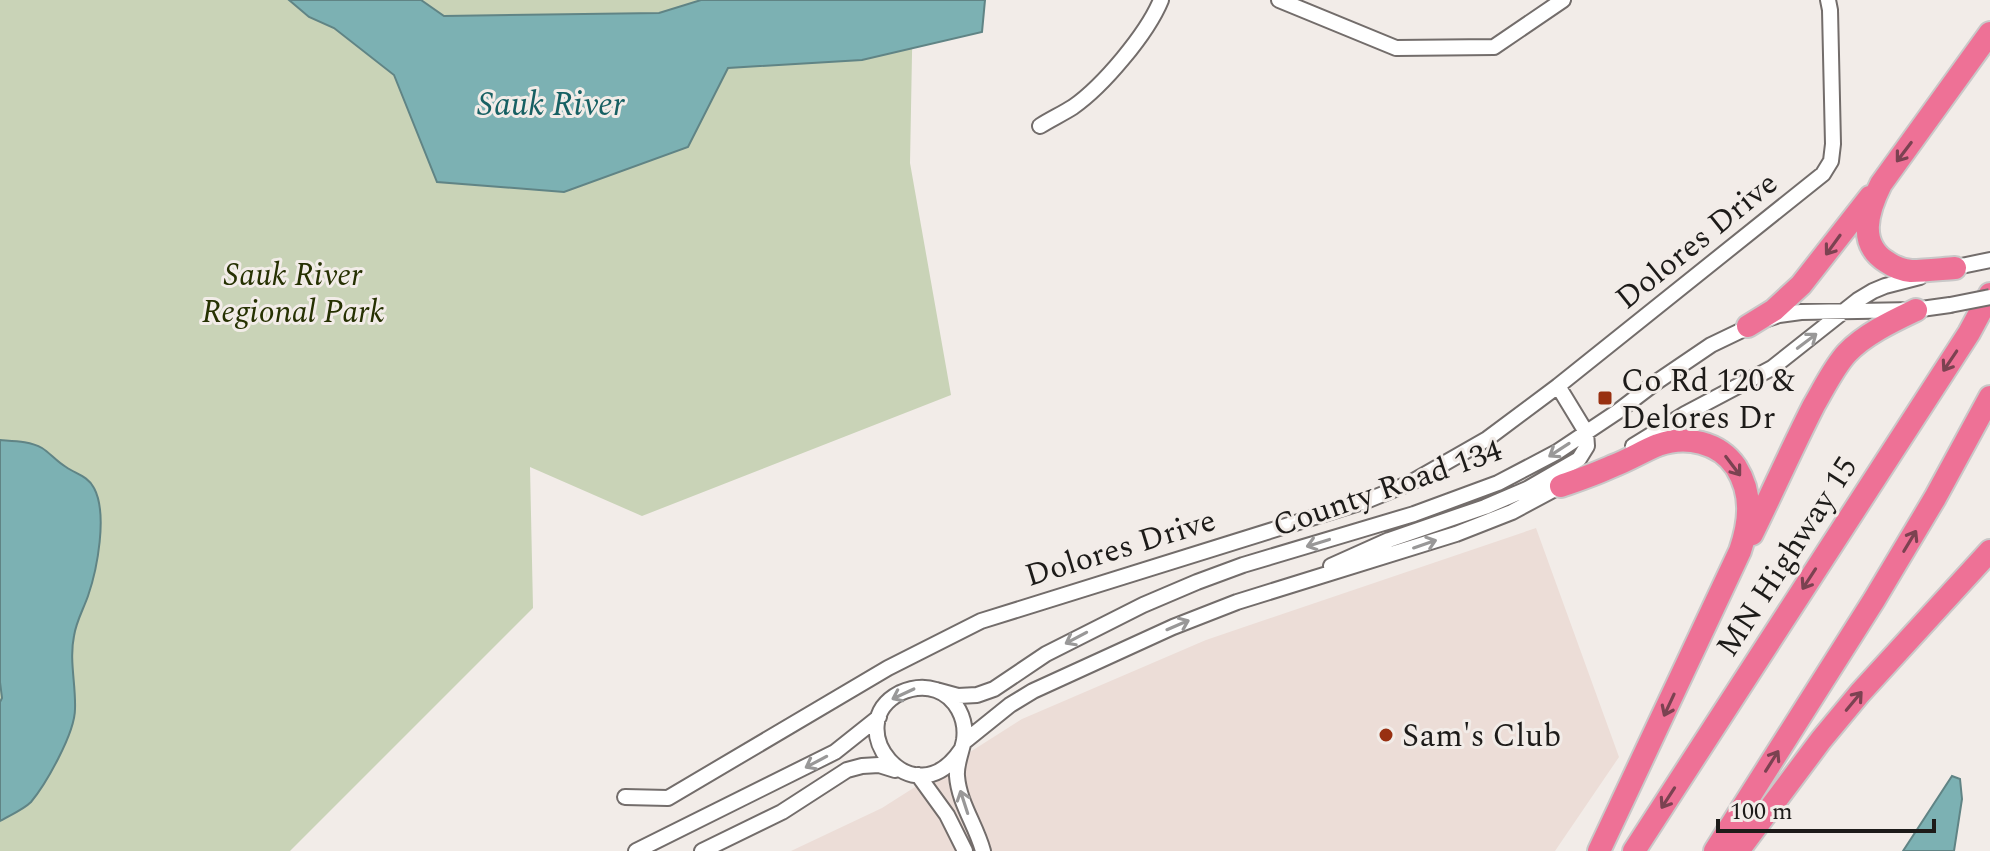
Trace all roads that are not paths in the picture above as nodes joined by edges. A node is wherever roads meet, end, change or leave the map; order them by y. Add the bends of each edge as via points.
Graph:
1 (1161, 0) edge
2 (1279, 0) edge
3 (1563, 0) edge
4 (1828, 0) edge
5 (1990, 33) edge
6 (1040, 126) dead end
7 (1881, 184) junction
8 (1990, 260) edge
9 (1964, 266) junction
10 (1990, 296) edge
11 (1916, 310) junction
12 (1845, 311) junction
13 (1748, 326) junction
14 (1558, 386) junction
15 (1990, 397) edge
16 (1586, 432) junction
17 (1561, 486) junction
18 (1990, 551) edge
19 (1283, 588) junction
20 (1710, 616) junction
21 (936, 690) junction
22 (879, 717) junction
23 (962, 746) junction
24 (901, 771) junction
25 (918, 775) junction
26 (625, 797) dead end
27 (636, 851) edge
28 (702, 851) edge
29 (965, 851) edge
30 (983, 851) edge
31 (1599, 851) edge
32 (1634, 851) edge
33 (1715, 851) edge
34 (1738, 851) edge

1 - 6 street via 1105,77 1074,106
2 - 3 street via 1396,48 1494,47
4 - 14 street, Dolores Drive via 1833,144 1823,174
5 -> 7 highway
7 - 9 highway via 1866,232 1882,260 1911,271
7 -> 13 highway via 1801,285
8 - 9 street, County Road 134
9 - 12 street, County Road 134 via 1873,291
10 - 11 street, County Road 134, bridge
10 -> 32 highway, MN Highway 15
11 - 12 street, County Road 134
11 - 20 highway via 1863,340 1836,368
12 - 13 street, County Road 134 via 1779,315
17 -> 12 street, County Road 134 via 1772,368
13 - 16 street, County Road 134 via 1711,345
14 - 16 street
14 - 26 street, Dolores Drive via 1487,439 1410,483 981,621 874,676 668,798
33 -> 15 highway via 1874,600
16 - 19 street via 1587,446 1579,459 1527,489 1389,540
16 -> 21 street, County Road 134 via 1530,467 1457,500 1243,565 1143,605 1046,654 994,689 958,696
19 -> 17 street, County Road 134 via 1456,534
17 -> 20 highway via 1679,441 1709,444 1732,461 1748,496 1747,530
34 -> 18 highway via 1860,693
23 -> 19 street, County Road 134 via 1033,691 1173,627
20 -> 31 highway
21 -> 22 street via 922,687 896,695
21 - 23 street via 956,705 962,717
22 - 24 street via 878,742
22 -> 27 street via 835,752
23 - 25 street via 943,770
30 -> 23 street via 956,773
24 - 25 street
24 - 28 street via 879,765 847,770 782,812
25 - 29 street

